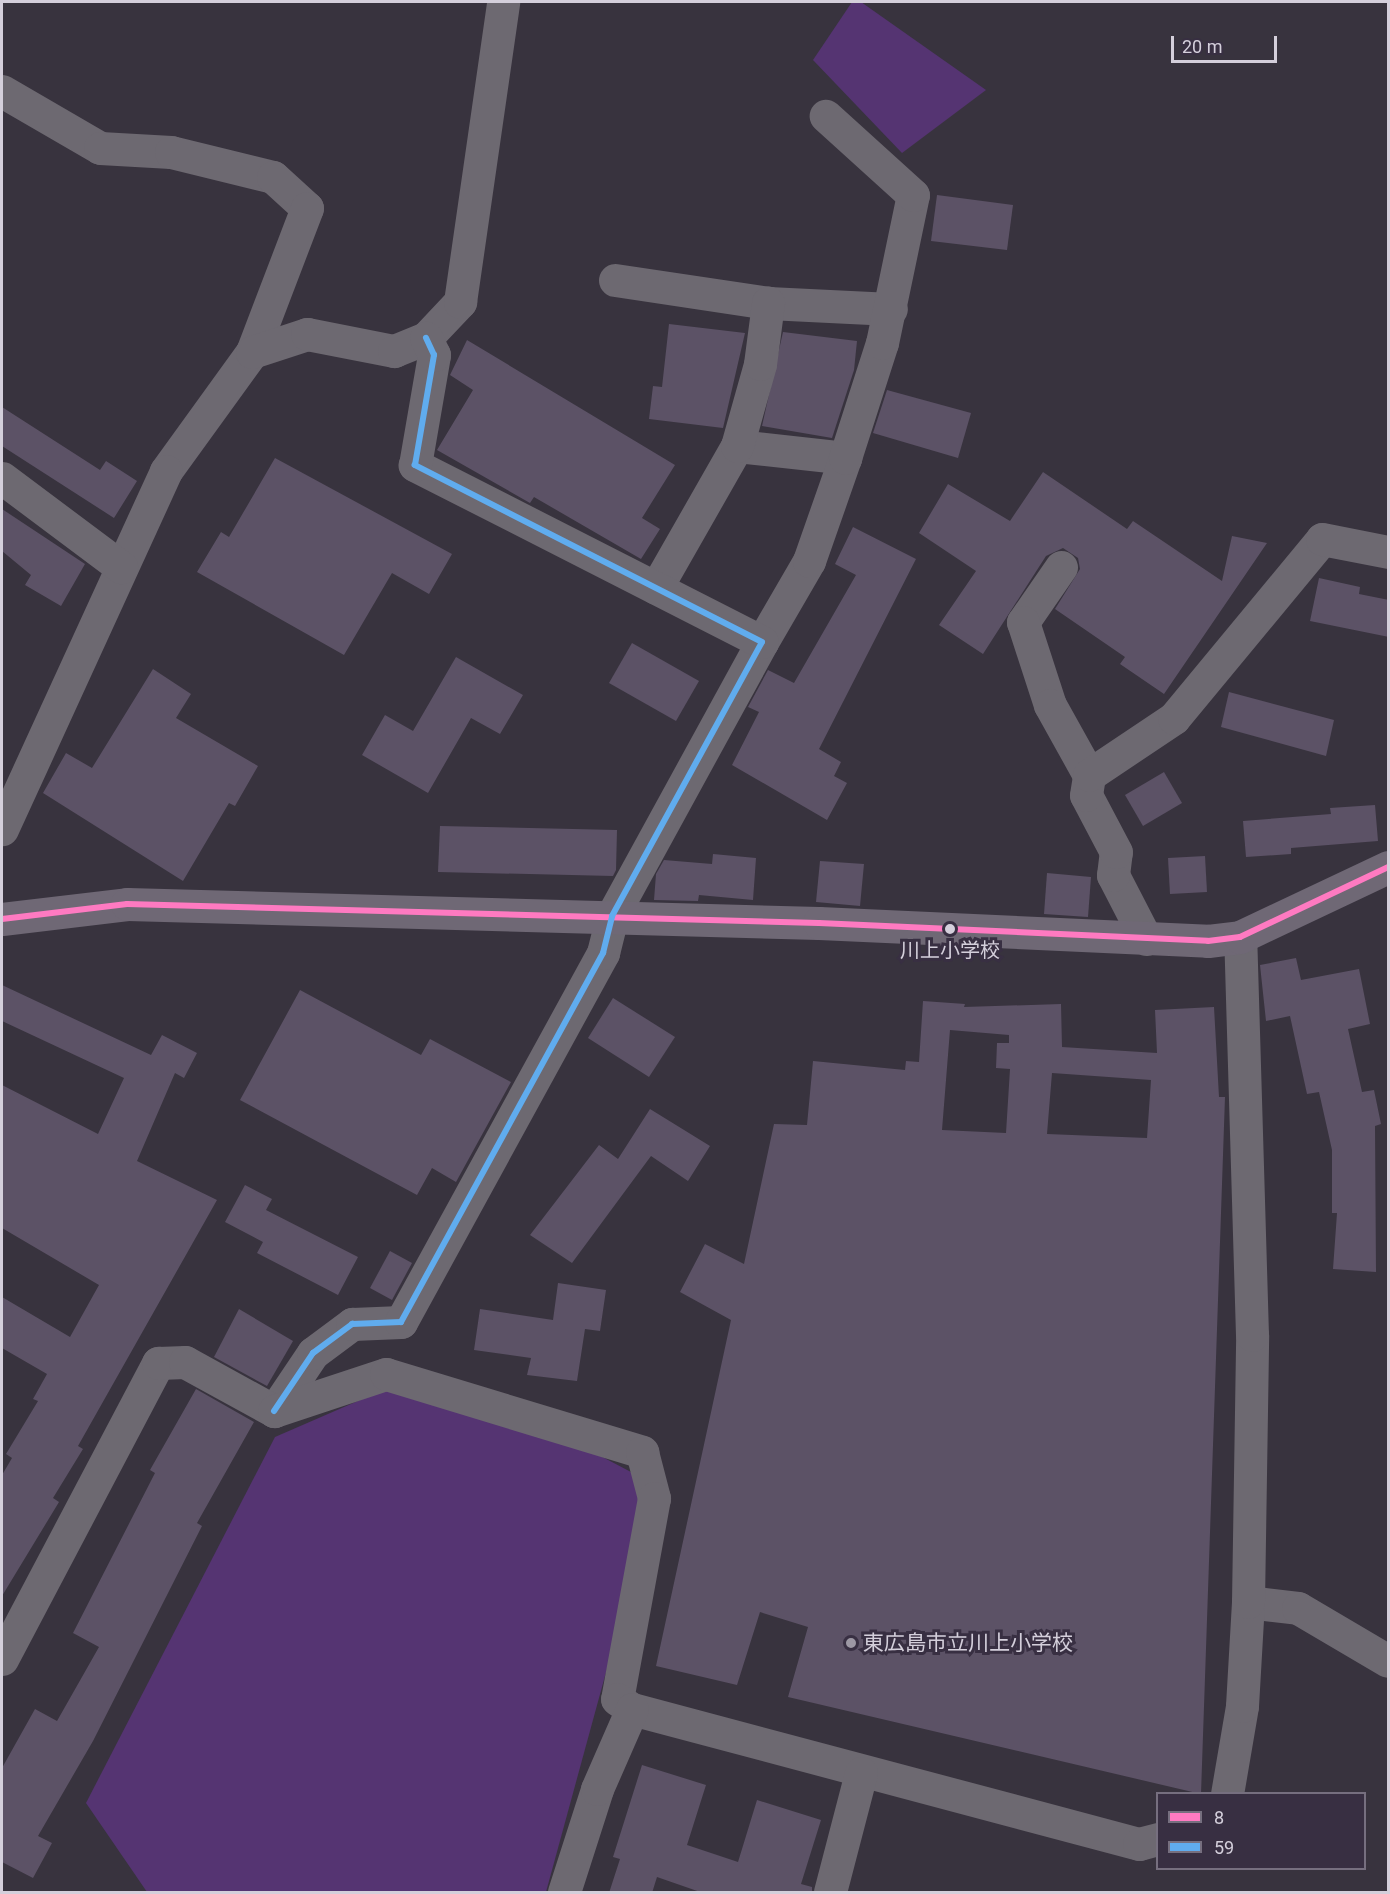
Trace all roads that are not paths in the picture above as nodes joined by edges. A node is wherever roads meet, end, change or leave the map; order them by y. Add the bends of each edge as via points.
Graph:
1 (503, 2) edge
2 (2, 91) edge
3 (826, 116) dead end
4 (615, 280) dead end
5 (768, 303) junction
6 (891, 309) junction
7 (426, 338) junction
8 (252, 352) junction
9 (737, 446) junction
10 (845, 458) junction
11 (2, 478) edge
12 (1389, 552) edge
13 (121, 567) junction
14 (1061, 567) dead end
15 (656, 588) junction
16 (762, 642) junction
17 (1089, 775) junction
18 (2, 829) edge
19 (1389, 867) edge
20 (612, 916) junction
21 (2, 919) edge
22 (1240, 937) junction
23 (1146, 939) junction
24 (274, 1411) junction
25 (1248, 1602) junction
26 (2, 1659) edge
27 (1389, 1661) edge
28 (632, 1710) junction
29 (861, 1773) junction
30 (1227, 1792) edge
31 (1156, 1840) edge
32 (564, 1893) edge
33 (830, 1893) edge

1 - 7 street via 460,302
2 - 8 street via 100,148 171,152 273,177 307,208
3 - 6 street via 913,195
4 - 5 street
5 - 6 street
5 - 9 street via 760,364
6 - 10 street
7 - 8 street via 394,351 307,334
7 - 15 street via 435,355 415,465
8 - 13 street via 166,471
9 - 10 street
9 - 15 street
10 - 16 street via 809,561
11 - 13 street
12 - 17 street via 1322,539 1174,718
13 - 18 street
14 - 17 street via 1023,622 1050,705
15 - 16 street
16 - 20 street
17 - 23 street via 1086,795 1116,852 1113,875
19 - 22 main road
20 - 21 main road via 127,904
20 - 23 main road
20 - 24 street via 603,953 401,1322 352,1324 313,1353
22 - 23 main road
22 - 25 street via 1252,1335
24 - 26 street via 185,1362 158,1363
24 - 28 street via 386,1374 642,1452 654,1498 617,1699
25 - 27 street via 1298,1608
25 - 30 street via 1242,1706
28 - 29 street
28 - 32 street via 597,1789
29 - 31 street via 1139,1844
29 - 33 street

